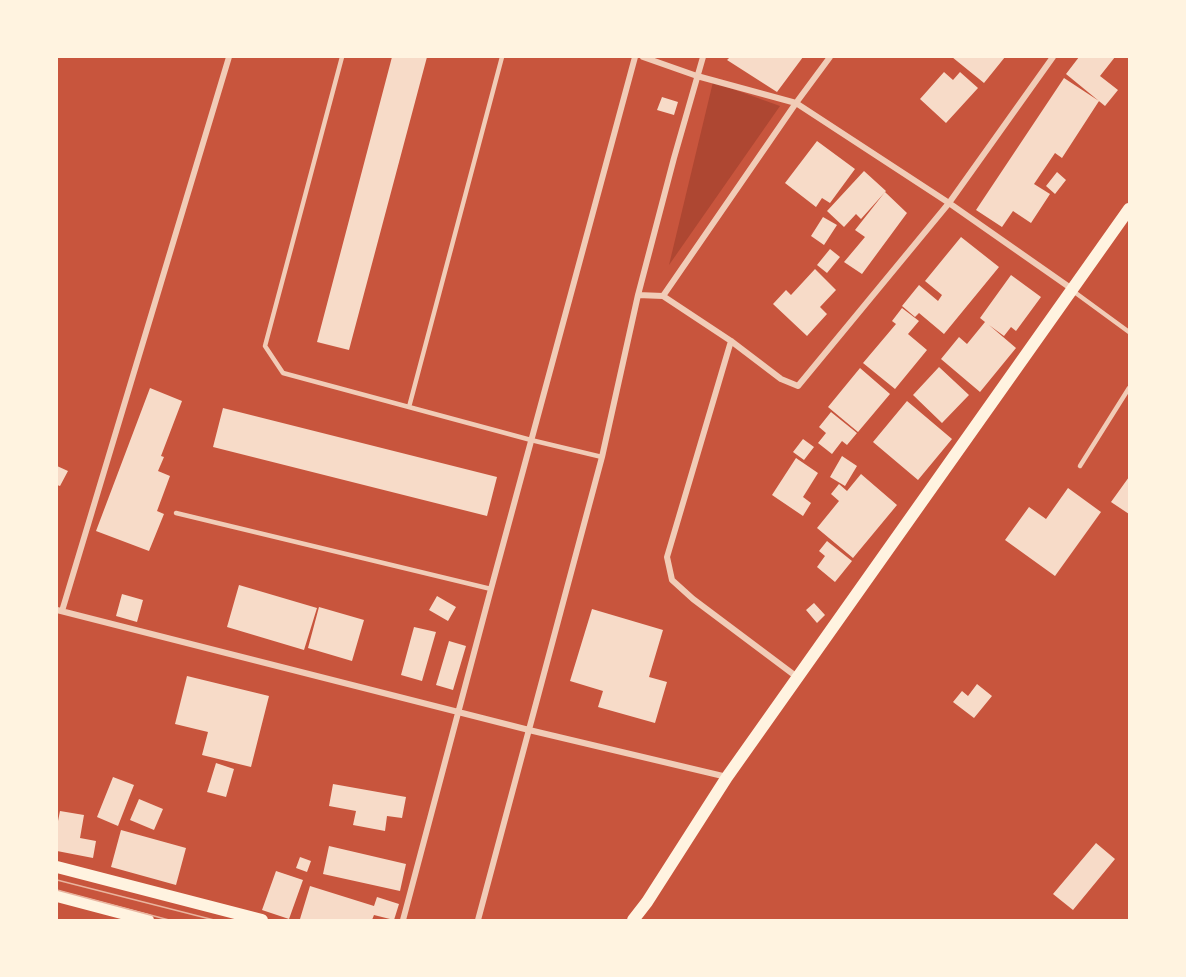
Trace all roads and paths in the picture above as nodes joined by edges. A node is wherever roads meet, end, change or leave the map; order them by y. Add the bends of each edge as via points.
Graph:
1 (230, 57) edge
2 (342, 57) edge
3 (502, 57) edge
4 (635, 57) edge
5 (643, 57) edge
6 (703, 57) edge
7 (830, 57) edge
8 (1053, 57) edge
9 (697, 76) junction
10 (796, 103) junction
11 (949, 203) junction
12 (1129, 209) edge
13 (1072, 290) junction
14 (638, 295) junction
15 (663, 296) junction
16 (1129, 332) edge
17 (731, 341) junction
18 (1129, 388) edge
19 (409, 407) junction
20 (531, 440) junction
21 (602, 457) junction
22 (1080, 466) dead end
23 (176, 513) dead end
24 (490, 589) junction
25 (59, 611) edge
26 (797, 677) junction
27 (458, 712) junction
28 (529, 730) junction
29 (727, 777) junction
30 (57, 867) edge
31 (57, 897) edge
32 (647, 903) junction
33 (148, 920) edge
34 (262, 920) edge
35 (403, 920) edge
36 (478, 920) edge
37 (633, 920) edge
38 (641, 920) edge

1 - 25 street
2 - 19 lane via 266,346 283,373
3 - 19 lane
4 - 20 street
5 - 9 street
6 - 9 street
7 - 10 street
8 - 11 street
9 - 10 street
9 - 14 street
10 - 11 street
10 - 15 street
11 - 13 street
11 - 17 street via 798,386 781,379
12 - 13 main road
13 - 16 lane
13 - 26 main road
14 - 15 street
14 - 21 street
15 - 17 street
17 - 26 street via 667,557 670,573 672,580 693,599
18 - 22 lane
19 - 20 lane
20 - 21 lane
20 - 24 street
21 - 28 street
23 - 24 lane
24 - 27 street
25 - 27 street
26 - 29 main road
27 - 28 street
27 - 35 street
28 - 29 street
28 - 36 street
29 - 32 main road
30 - 34 main road
31 - 33 main road
32 - 37 main road
32 - 38 main road

